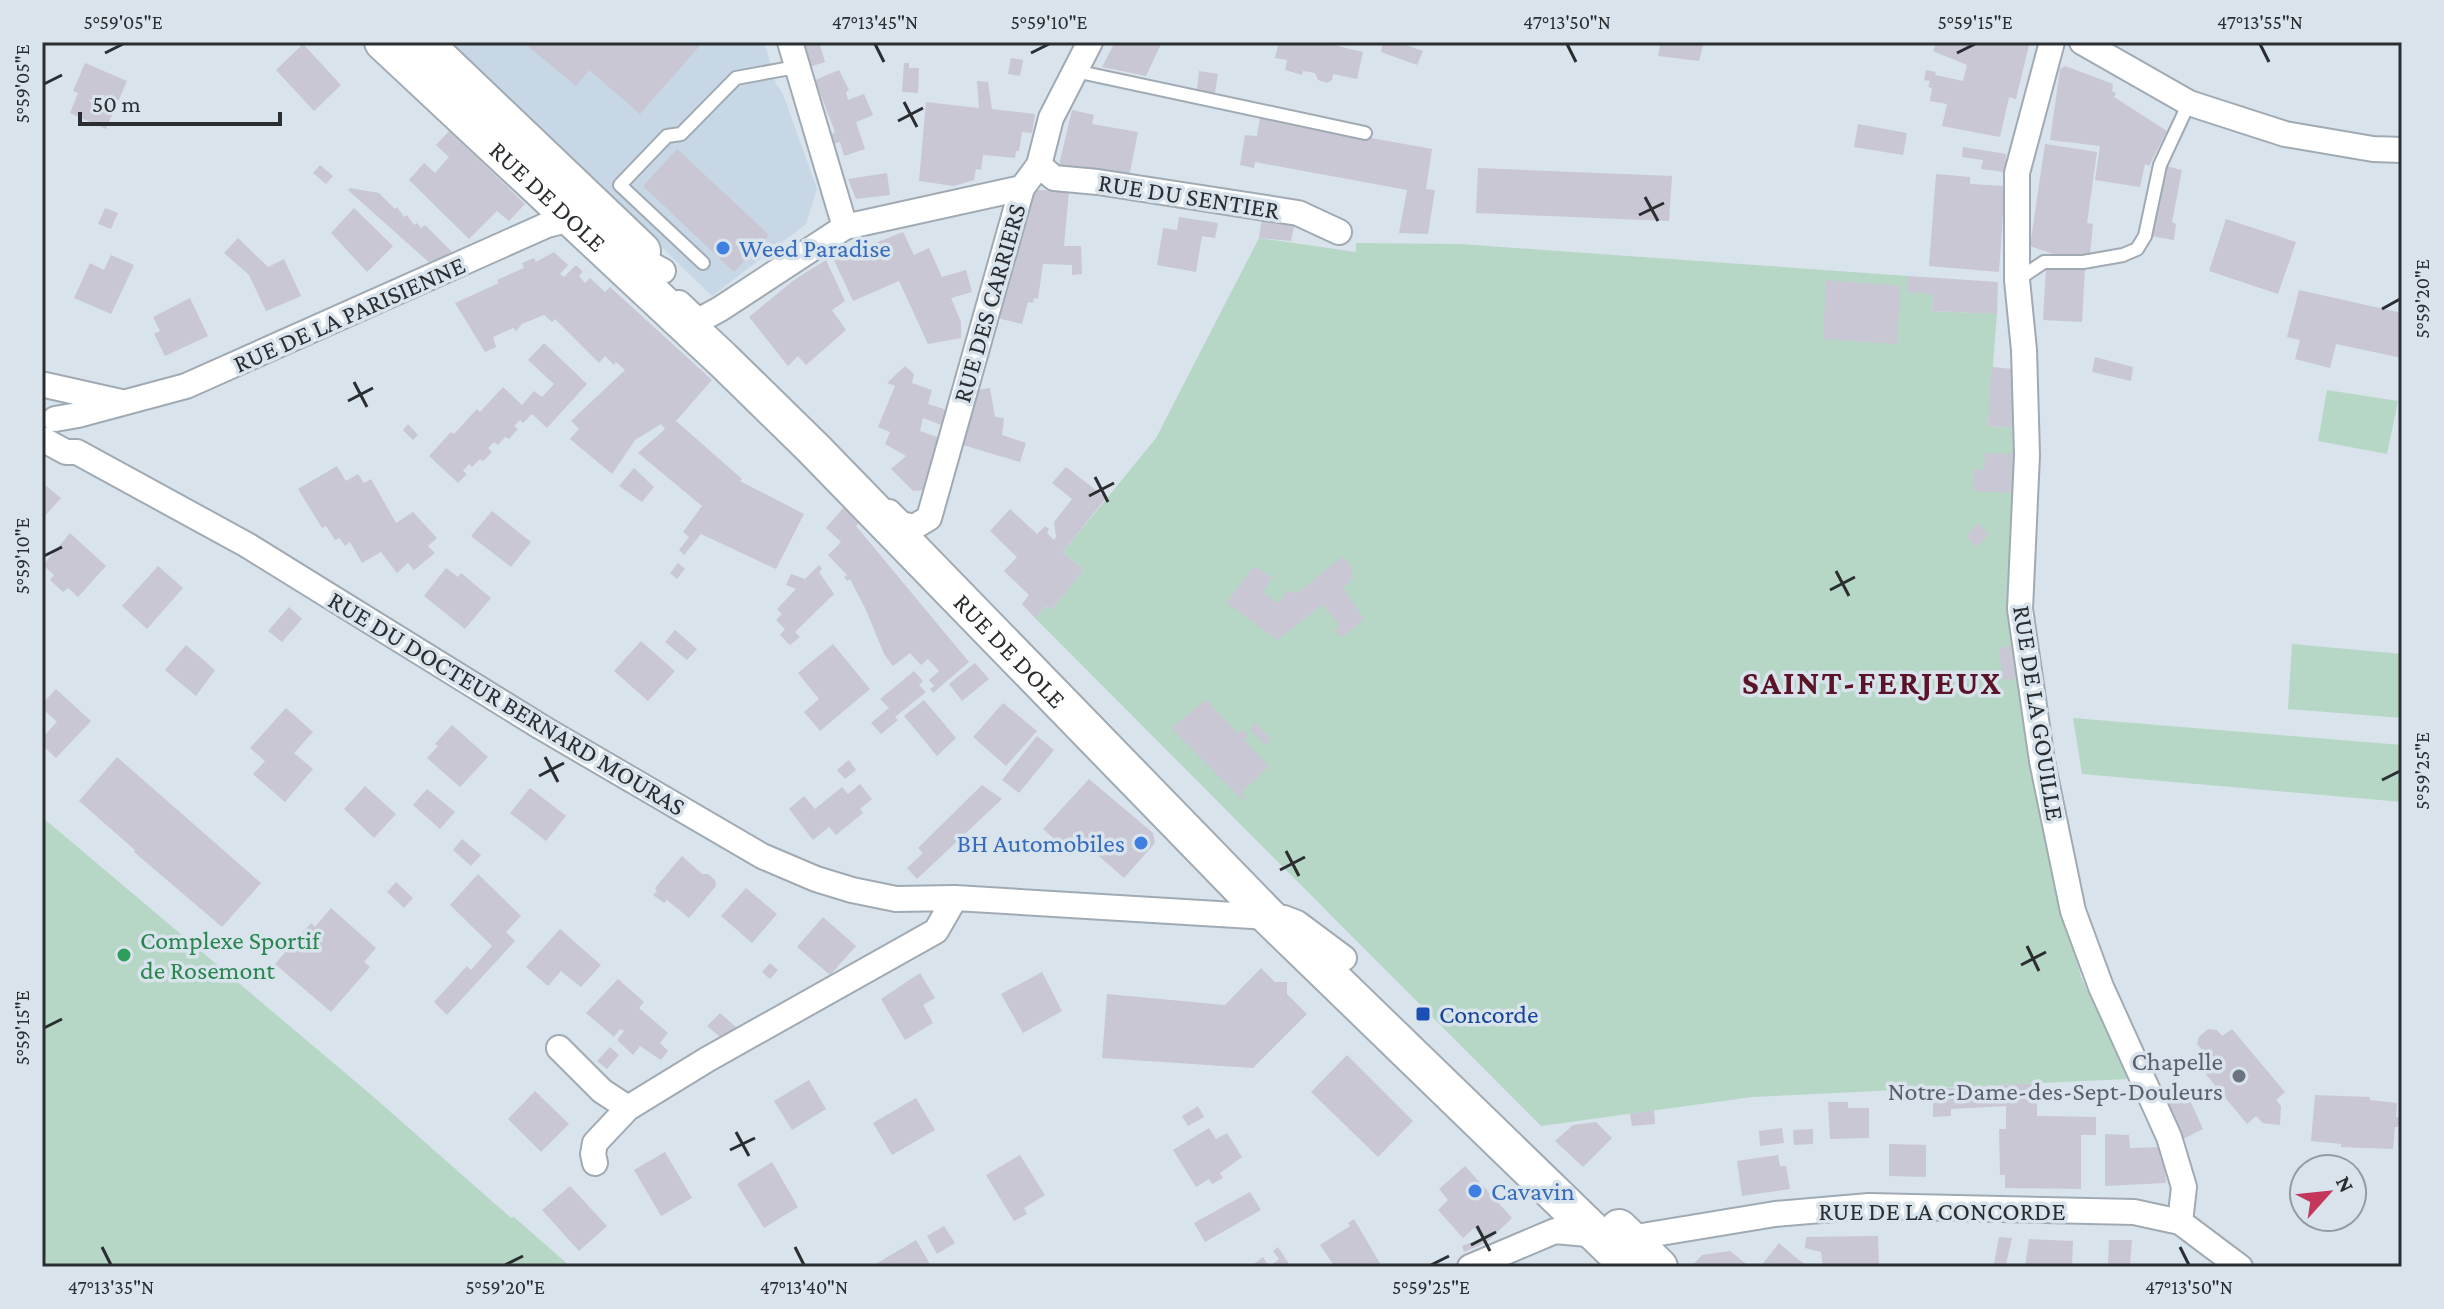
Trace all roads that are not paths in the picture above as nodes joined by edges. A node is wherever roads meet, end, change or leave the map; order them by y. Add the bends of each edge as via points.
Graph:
1 (383, 42) edge
2 (423, 42) edge
3 (790, 42) edge
4 (1090, 42) edge
5 (2052, 42) edge
6 (2082, 42) edge
7 (796, 67) junction
8 (1075, 71) junction
9 (2189, 103) junction
10 (1365, 133) dead end
11 (2402, 150) edge
12 (1039, 165) junction
13 (1022, 188) junction
14 (571, 219) junction
15 (845, 227) junction
16 (1339, 232) dead end
17 (703, 263) dead end
18 (650, 275) junction
19 (2017, 280) junction
20 (709, 316) junction
21 (43, 385) edge
22 (124, 402) junction
23 (48, 427) edge
24 (813, 448) junction
25 (920, 525) junction
26 (955, 898) junction
27 (1269, 917) junction
28 (1344, 958) junction
29 (559, 1048) dead end
30 (628, 1108) junction
31 (595, 1163) dead end
32 (2180, 1222) junction
33 (1619, 1247) edge
34 (1470, 1267) edge
35 (1659, 1267) edge
36 (2240, 1267) edge

1 - 14 main road, RUE DE DOLE
2 - 18 main road, RUE DE DOLE
3 - 7 street
4 - 8 street, RUE DES CARRIERS
5 - 19 street, RUE DE LA GOUILLE via 2017,173
6 - 9 street
7 - 15 street
7 - 17 lane via 736,78 681,134 667,136 620,185
8 - 10 lane
8 - 12 street, RUE DES CARRIERS via 1051,118
9 - 11 street via 2285,134
9 - 19 lane via 2160,165 2145,236 2137,249 2083,262 2044,262
12 - 13 street, RUE DES CARRIERS
12 - 16 street, RUE DU SENTIER via 1054,178 1298,213
13 - 15 street
13 - 25 street, RUE DES CARRIERS via 931,512
14 - 18 main road, RUE DE DOLE
14 - 22 street, RUE DE LA PARISIENNE via 547,225 186,386
15 - 20 street
18 - 20 main road, RUE DE DOLE
18 - 24 main road, RUE DE DOLE
19 - 32 street, RUE DE LA GOUILLE via 2027,416 2020,609 2042,761 2073,911 2169,1137 2184,1187
20 - 25 main road, RUE DE DOLE
21 - 22 street, RUE DE LA PARISIENNE
21 - 23 street via 56,398
22 - 23 street, RUE DE LA PARISIENNE
23 - 26 street, RUE DU DOCTEUR BERNARD MOURAS via 67,436 77,452 235,538 762,856 852,890 896,899
24 - 25 street via 825,447 901,524
24 - 27 main road, RUE DE DOLE
25 - 28 main road, RUE DE DOLE via 999,618 1129,752 1158,774
26 - 27 street, RUE DU DOCTEUR BERNARD MOURAS
26 - 30 street via 936,931
27 - 28 street, RUE DU DOCTEUR BERNARD MOURAS via 1297,923
27 - 33 main road, RUE DE DOLE
28 - 33 main road, RUE DE DOLE
29 - 30 street via 602,1091
30 - 31 street via 595,1143
32 - 33 street, RUE DE LA CONCORDE via 2134,1212 1869,1206 1775,1214
32 - 36 street, RUE DE LA CONCORDE
33 - 34 street, RUE DE LA CONCORDE via 1555,1231
33 - 35 main road, RUE DE DOLE

